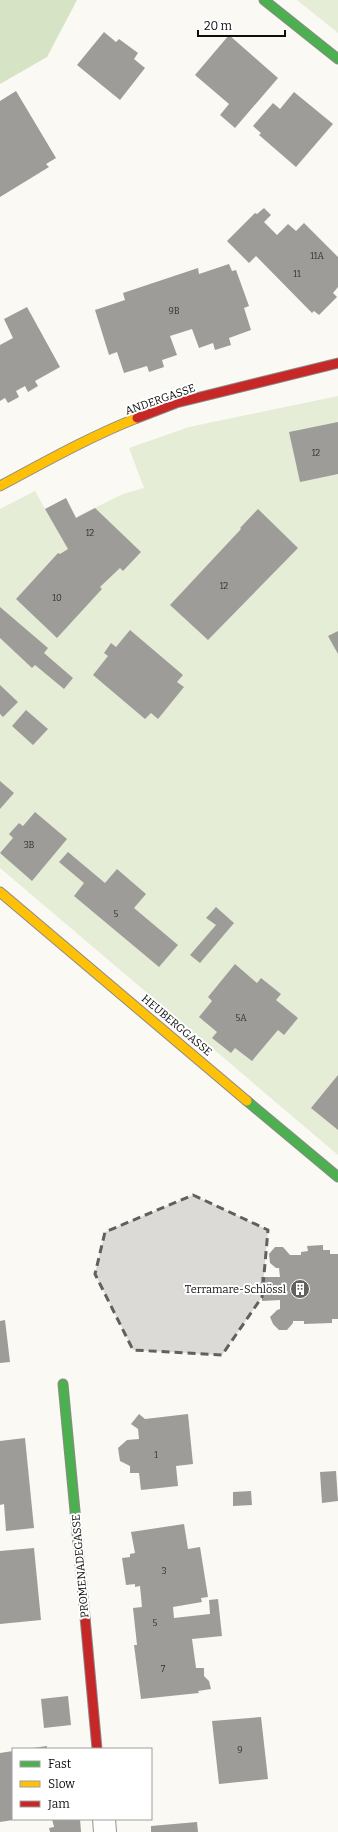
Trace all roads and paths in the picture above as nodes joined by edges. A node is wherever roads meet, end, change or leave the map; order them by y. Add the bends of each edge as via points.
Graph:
1 (264, 0) edge
2 (338, 59) edge
3 (338, 363) edge
4 (0, 486) edge
5 (0, 892) edge
6 (338, 1177) edge
7 (63, 1384) dead end
8 (97, 1748) edge
9 (104, 1820) edge
10 (105, 1832) edge

1 - 2 street
3 - 4 street, ANDERGASSE via 176,403 107,430
5 - 6 street, HEUBERGGASSE
7 - 8 street, PROMENADEGASSE
9 - 10 street

